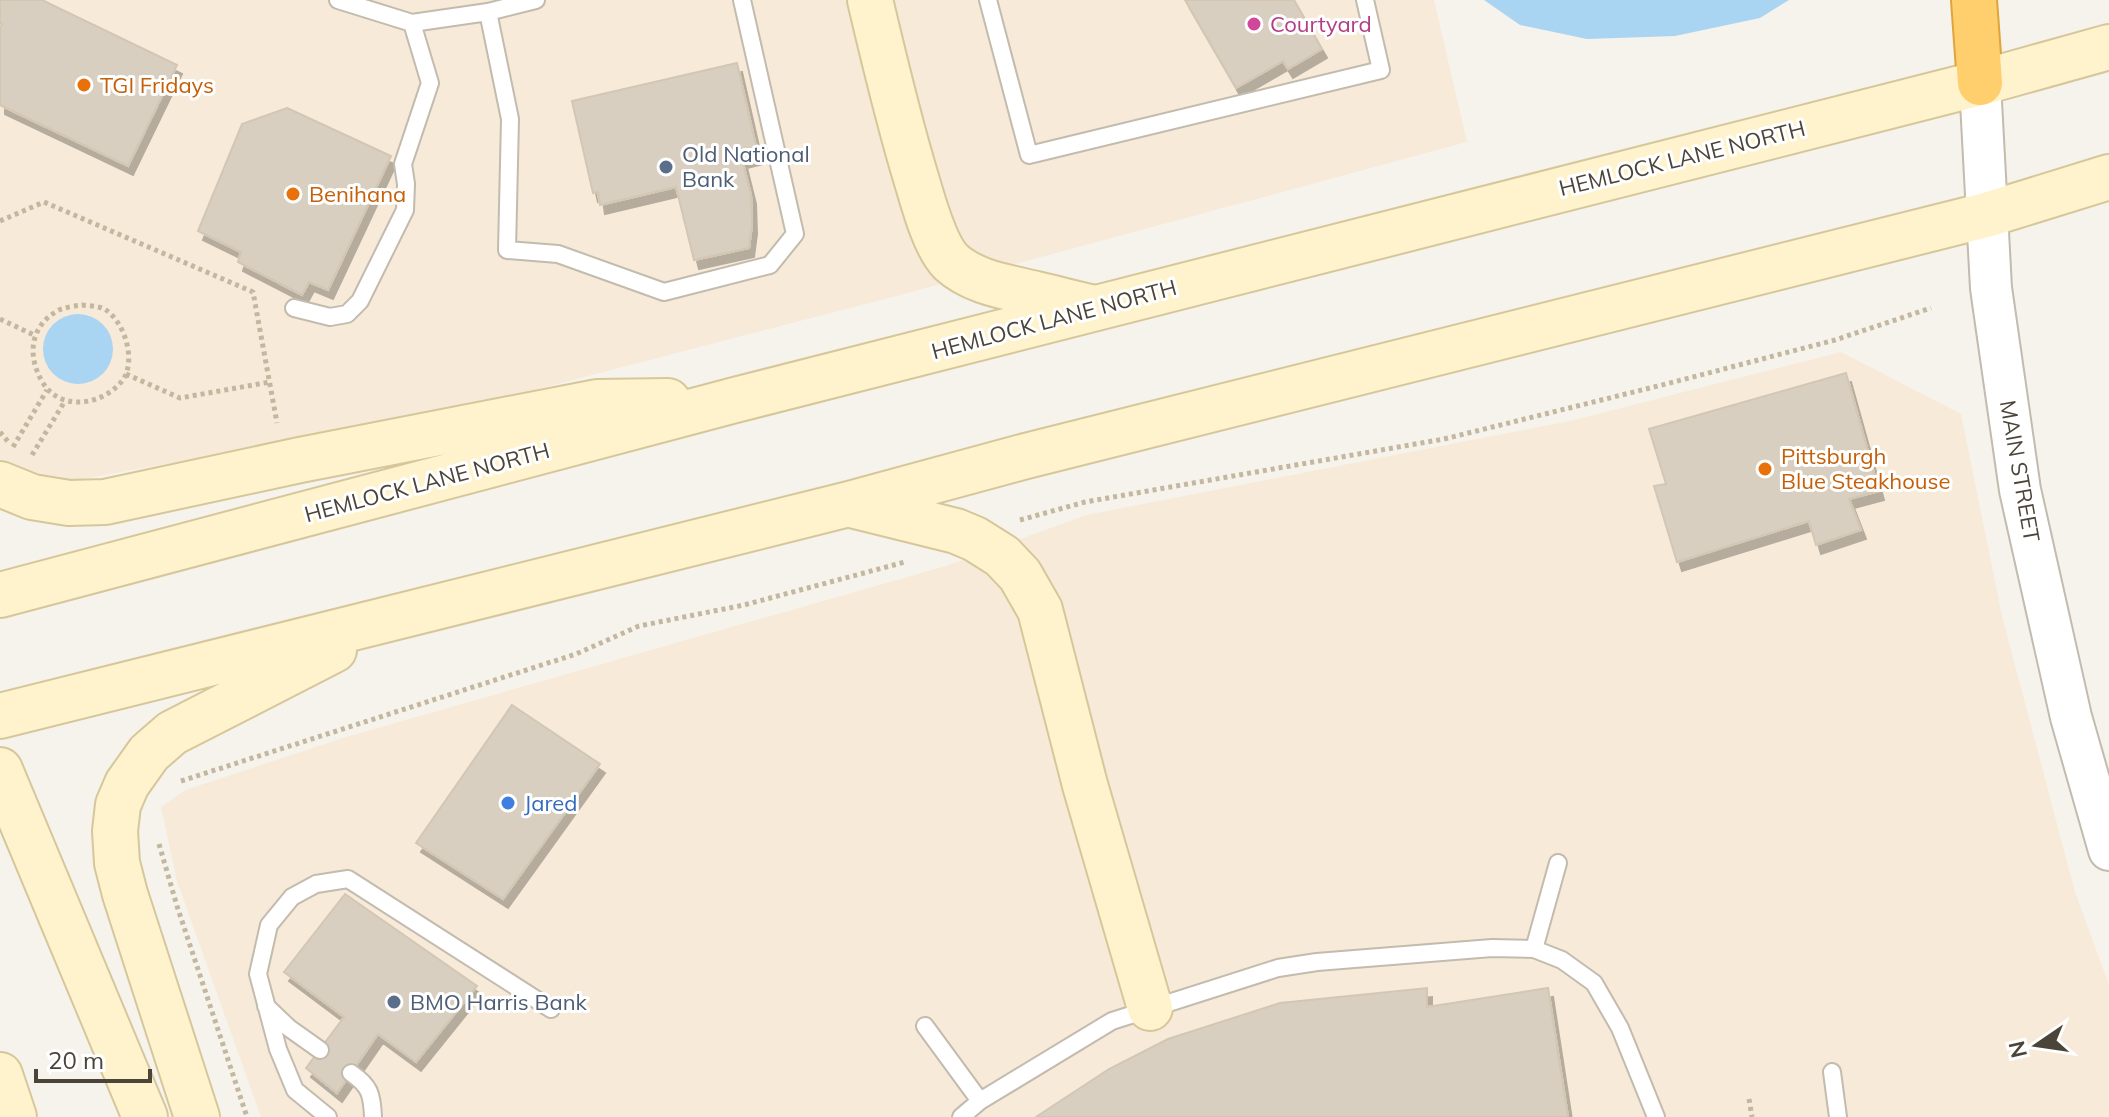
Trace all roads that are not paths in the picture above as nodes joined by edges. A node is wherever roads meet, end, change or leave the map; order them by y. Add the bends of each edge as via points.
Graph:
1 (338, 0) edge
2 (536, 0) edge
3 (742, 0) edge
4 (870, 0) edge
5 (988, 0) edge
6 (1365, 0) edge
7 (1974, 0) edge
8 (488, 12) junction
9 (412, 23) junction
10 (2109, 47) edge
11 (1980, 83) junction
12 (2109, 177) edge
13 (1986, 215) junction
14 (294, 308) dead end
15 (1092, 308) junction
16 (735, 400) junction
17 (15, 463) edge
18 (849, 504) junction
19 (0, 595) edge
20 (402, 615) junction
21 (0, 716) edge
22 (0, 770) edge
23 (2109, 850) edge
24 (1558, 863) dead end
25 (1534, 949) junction
26 (265, 1004) junction
27 (1150, 1008) junction
28 (551, 1009) dead end
29 (925, 1026) dead end
30 (320, 1050) dead end
31 (1832, 1072) dead end
32 (351, 1073) dead end
33 (0, 1075) edge
34 (980, 1101) junction
35 (14, 1117) edge
36 (145, 1117) edge
37 (197, 1117) edge
38 (328, 1117) edge
39 (373, 1117) edge
40 (961, 1117) edge
41 (1656, 1117) edge
42 (1838, 1117) edge

1 - 9 lane
2 - 8 lane
3 - 8 lane via 795,234 770,265 664,292 558,254 507,250 510,119
4 - 15 main road via 922,201 951,262 993,284
5 - 6 lane via 1029,155 1381,70
7 - 11 highway
8 - 9 lane
9 - 14 lane via 430,83 403,164 405,210 360,301 347,314 330,317
10 - 11 main road, HEMLOCK LANE NORTH
11 - 13 street, MAIN STREET
11 - 15 main road, HEMLOCK LANE NORTH
12 - 13 main road
13 - 18 main road
13 - 23 street, MAIN STREET via 2020,490 2071,717
15 - 16 main road, HEMLOCK LANE NORTH
16 - 17 main road via 597,402 105,502 32,497
16 - 19 main road, HEMLOCK LANE NORTH
18 - 20 main road
18 - 27 main road via 956,531 1002,556 1020,575 1040,610
20 - 21 main road
20 - 37 main road via 172,733 149,753 118,805 117,863
22 - 36 main road
24 - 25 lane
25 - 27 lane via 1317,962 1278,968
25 - 41 lane via 1562,960 1594,983 1620,1028
26 - 28 lane via 258,974 269,925 304,890 348,879
26 - 30 lane
26 - 38 lane via 295,1090
27 - 34 lane via 1112,1021
29 - 34 lane
31 - 42 lane
32 - 39 lane via 366,1083
33 - 35 main road
34 - 40 lane

